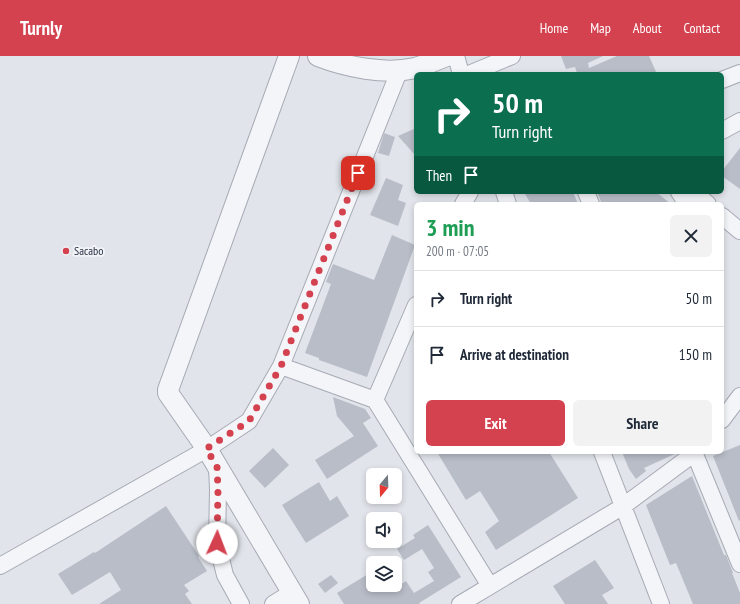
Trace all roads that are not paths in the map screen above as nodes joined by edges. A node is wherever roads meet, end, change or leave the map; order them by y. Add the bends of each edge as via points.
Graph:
1 (289, 56) edge
2 (318, 56) edge
3 (447, 56) edge
4 (456, 56) edge
5 (512, 56) edge
6 (400, 69) junction
7 (460, 72) edge
8 (474, 72) edge
9 (740, 73) edge
10 (724, 79) edge
11 (740, 121) edge
12 (724, 130) edge
13 (696, 194) edge
14 (706, 202) edge
15 (724, 218) edge
16 (740, 231) edge
17 (414, 310) edge
18 (281, 366) junction
19 (740, 396) edge
20 (375, 400) junction
21 (728, 415) edge
22 (206, 449) junction
23 (603, 454) edge
24 (692, 454) edge
25 (696, 454) edge
26 (217, 466) junction
27 (622, 506) junction
28 (740, 564) edge
29 (0, 566) edge
30 (490, 586) junction
31 (295, 598) edge
32 (241, 604) edge
33 (273, 604) edge
34 (460, 604) edge
35 (661, 604) edge

1 - 22 street via 168,390
2 - 6 street via 365,69
3 - 6 street via 415,68
4 - 7 street
5 - 8 street
6 - 18 street
9 - 10 street
11 - 12 street
13 - 14 street
15 - 16 street
17 - 20 street
18 - 20 street
18 - 22 street via 249,421
19 - 21 street
20 - 30 street
22 - 26 street
22 - 29 street
23 - 27 street
24 - 27 street
25 - 28 street
26 - 31 street
26 - 32 street via 217,543 225,575
27 - 30 street
27 - 35 street
30 - 34 street
31 - 33 street

